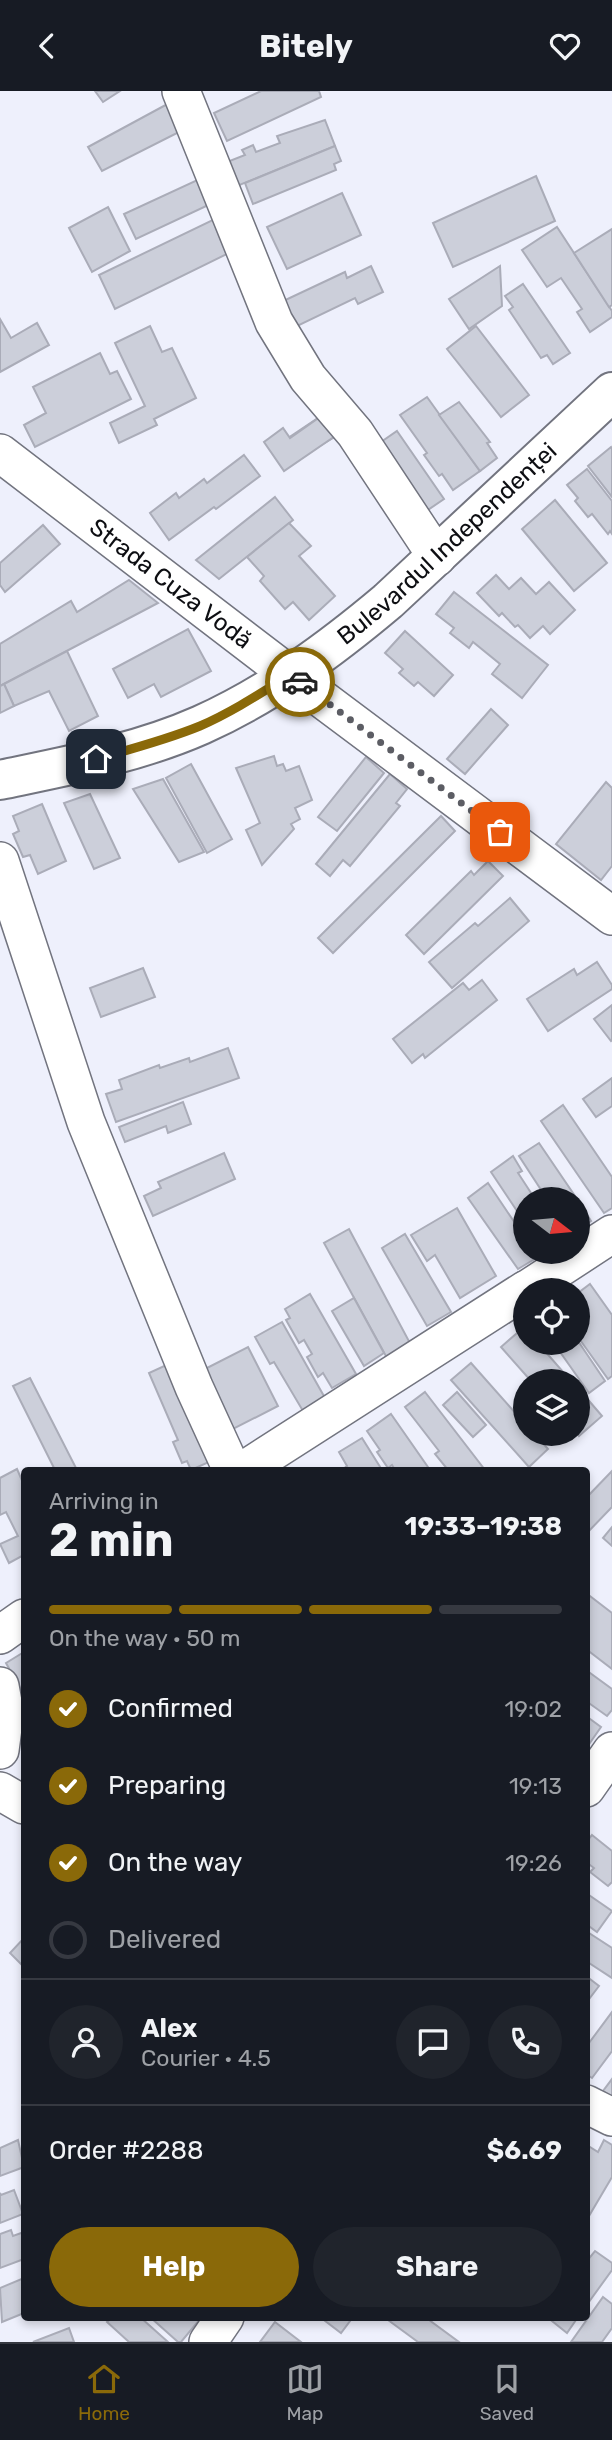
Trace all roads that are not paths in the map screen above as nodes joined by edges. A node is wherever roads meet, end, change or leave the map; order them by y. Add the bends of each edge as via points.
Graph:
1 (181, 91) edge
2 (612, 392) edge
3 (0, 453) edge
4 (437, 557) junction
5 (290, 675) junction
6 (0, 780) edge
7 (0, 861) edge
8 (610, 909) edge
9 (612, 1234) edge
10 (544, 1278) edge
11 (513, 1298) edge
12 (231, 1467) edge
13 (249, 1467) edge
14 (21, 1620) edge
15 (0, 1635) edge
16 (0, 1685) edge
17 (0, 1750) edge
18 (612, 1751) edge
19 (590, 1782) edge
20 (0, 1791) edge
21 (21, 1803) edge
22 (590, 2106) edge
23 (612, 2117) edge
24 (222, 2321) edge
25 (208, 2342) edge

1 - 4 street via 274,322 308,378 355,433
2 - 4 street, Bulevardul Independenței
3 - 5 street, Strada Cuza Vodă
4 - 5 street, Bulevardul Independenței via 349,634
5 - 6 street, Bulevardul Independenței via 200,726 154,743
5 - 8 street, Strada Cuza Vodă
7 - 12 street via 86,1122
9 - 10 street
11 - 13 street
14 - 15 street
16 - 17 street via 5,1713
18 - 19 street
20 - 21 street
22 - 23 street
24 - 25 street

